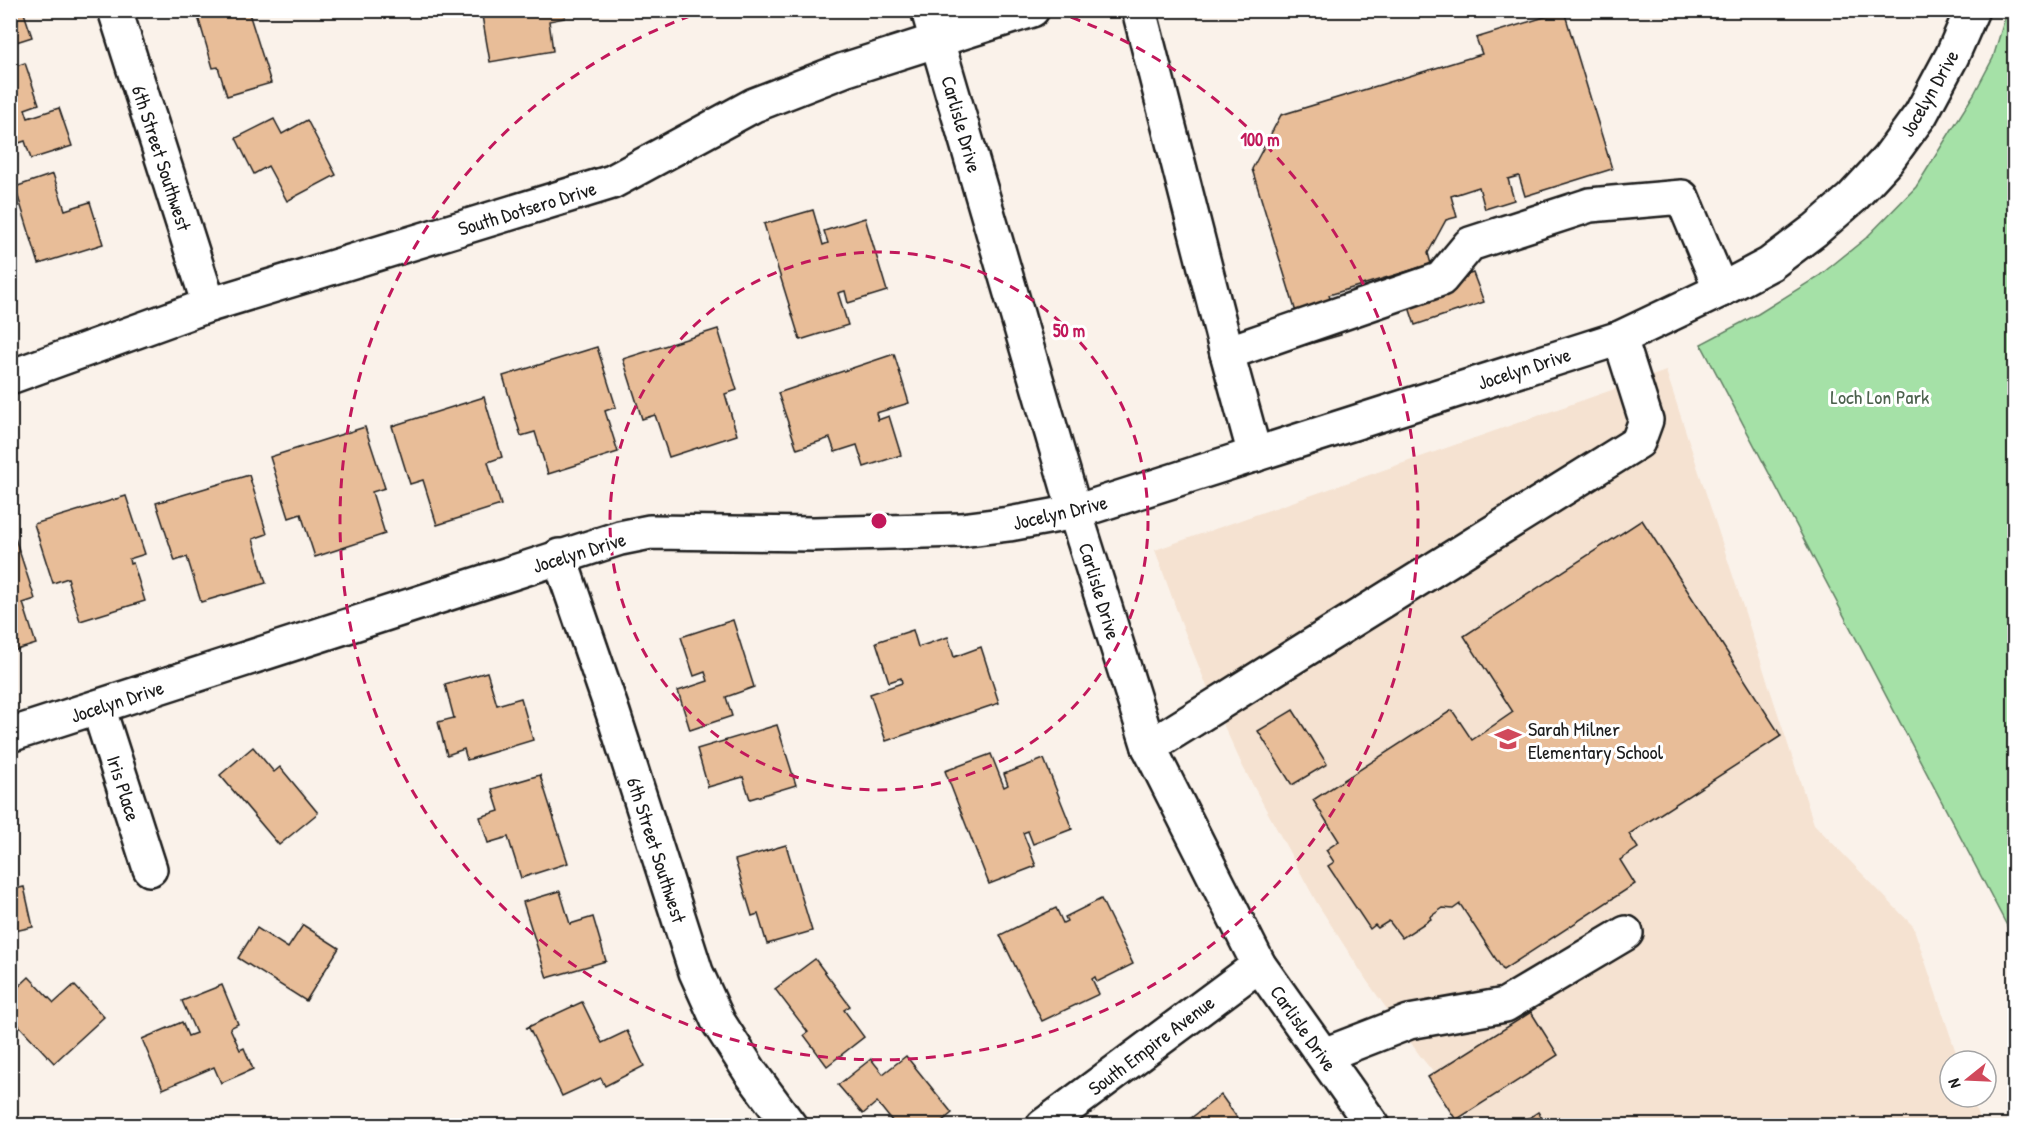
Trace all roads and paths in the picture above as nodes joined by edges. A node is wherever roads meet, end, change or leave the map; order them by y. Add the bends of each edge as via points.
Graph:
1 (115, 10) edge
2 (1032, 10) edge
3 (1139, 10) edge
4 (1972, 10) edge
5 (933, 25) edge
6 (1721, 290) junction
7 (209, 305) junction
8 (1620, 338) junction
9 (1227, 353) junction
10 (10, 377) edge
11 (1255, 455) junction
12 (1075, 512) junction
13 (559, 556) junction
14 (98, 707) junction
15 (10, 735) edge
16 (1149, 747) junction
17 (150, 869) dead end
18 (1626, 933) dead end
19 (1259, 965) junction
20 (1324, 1055) junction
21 (790, 1125) edge
22 (1043, 1125) edge
23 (1373, 1125) edge

1 - 7 street, 6th Street Southwest
2 - 5 street, South Dotsero Drive
3 - 9 street
4 - 6 street, Jocelyn Drive via 1921,114 1888,159 1815,230 1770,264
5 - 7 street, South Dotsero Drive via 844,70 754,105 612,182
5 - 12 street, Carlisle Drive
6 - 8 street, Jocelyn Drive
6 - 9 street via 1682,197 1590,205 1470,244 1441,279
7 - 10 street, South Dotsero Drive
8 - 11 street, Jocelyn Drive
8 - 16 street via 1646,420 1638,442
9 - 11 street
11 - 12 street, Jocelyn Drive
12 - 13 street, Jocelyn Drive via 961,530 814,534 650,532
12 - 16 street, Carlisle Drive
13 - 14 street, Jocelyn Drive
13 - 21 street, 6th Street Southwest via 696,972 719,1023
14 - 15 street, Jocelyn Drive
14 - 17 street, Iris Place
16 - 19 street, Carlisle Drive
18 - 20 street via 1505,1005 1409,1022
19 - 20 street, Carlisle Drive
19 - 22 street, South Empire Avenue
20 - 23 street, Carlisle Drive

